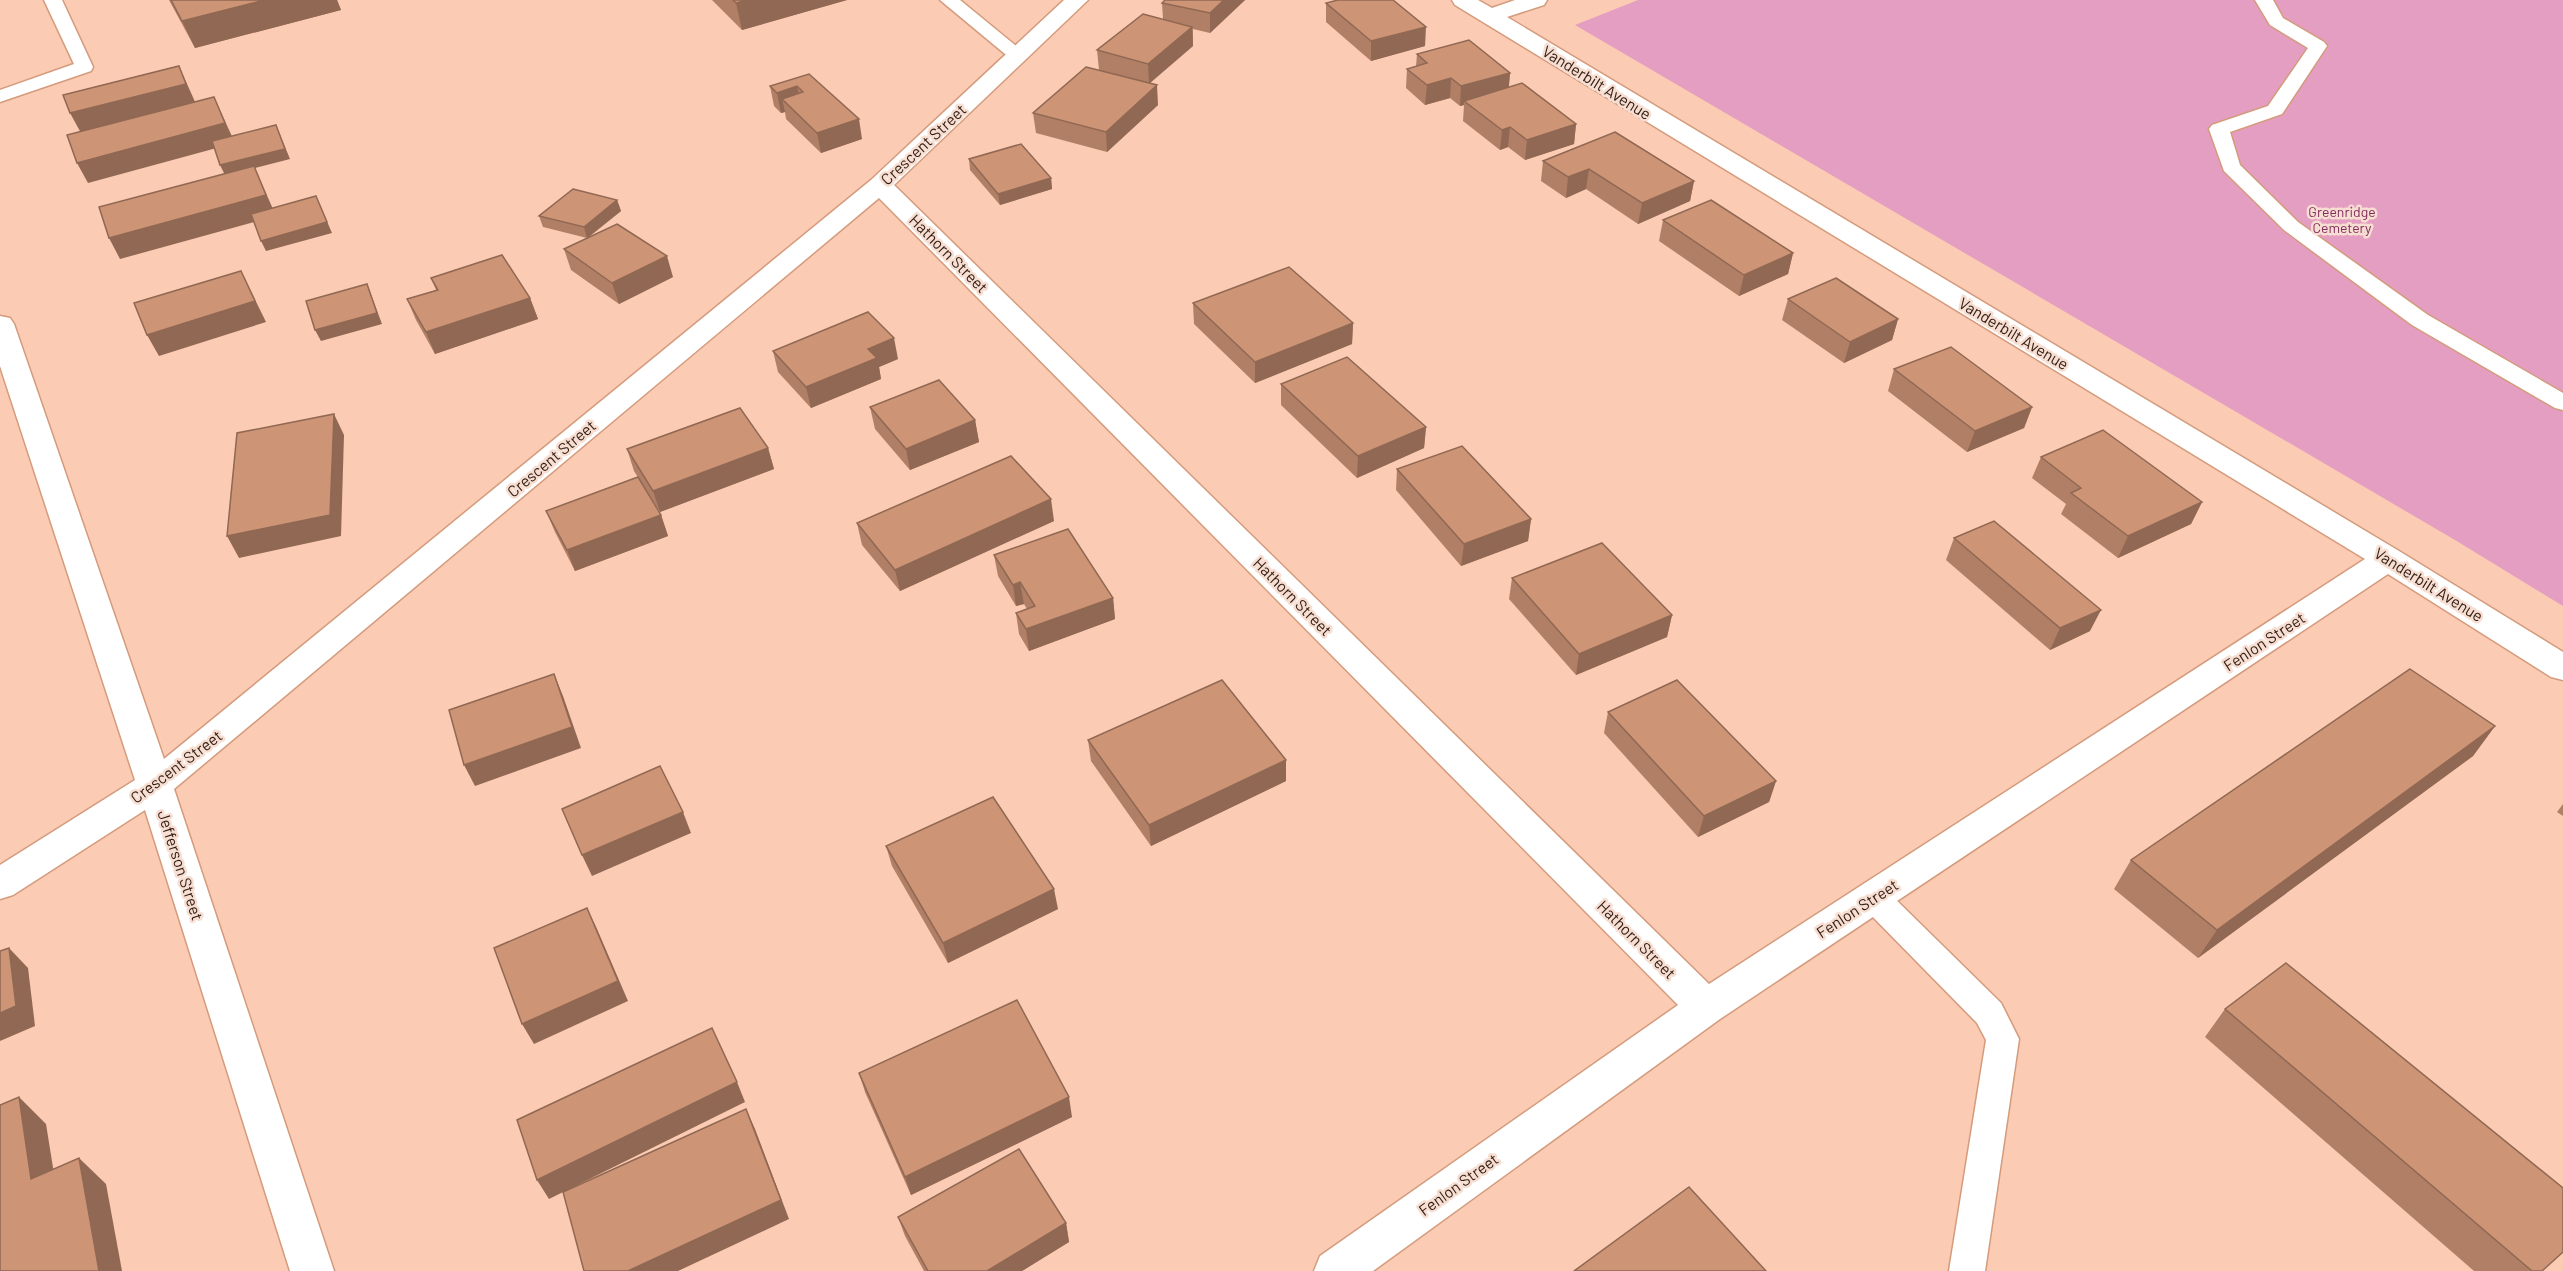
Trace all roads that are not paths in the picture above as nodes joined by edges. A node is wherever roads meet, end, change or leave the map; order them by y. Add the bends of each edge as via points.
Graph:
1 (53, 0) edge
2 (949, 0) edge
3 (1077, 0) edge
4 (1463, 0) edge
5 (1536, 0) edge
6 (2264, 0) edge
7 (1490, 16) junction
8 (1018, 55) junction
9 (0, 96) edge
10 (880, 184) junction
11 (0, 324) edge
12 (2563, 403) edge
13 (2388, 559) junction
14 (2563, 668) edge
15 (155, 785) junction
16 (0, 884) edge
17 (1873, 897) junction
18 (1706, 1007) junction
19 (312, 1271) edge
20 (1336, 1271) edge
21 (1967, 1271) edge

1 - 9 lane via 84,67
2 - 8 lane
3 - 8 street, Crescent Street
4 - 7 street, Vanderbilt Avenue
5 - 7 street
6 - 12 lane via 2276,21 2318,46 2275,110 2219,129 2231,167 2291,226 2420,320
7 - 13 street, Vanderbilt Avenue
8 - 10 street, Crescent Street
10 - 15 street, Crescent Street
10 - 18 street, Hathorn Street
11 - 15 street, Jefferson Street
13 - 14 street, Vanderbilt Avenue
13 - 17 street, Fenlon Street
15 - 16 street, Crescent Street
15 - 19 street, Jefferson Street
17 - 18 street, Fenlon Street
17 - 21 lane via 1989,1013 2003,1039
18 - 20 street, Fenlon Street

